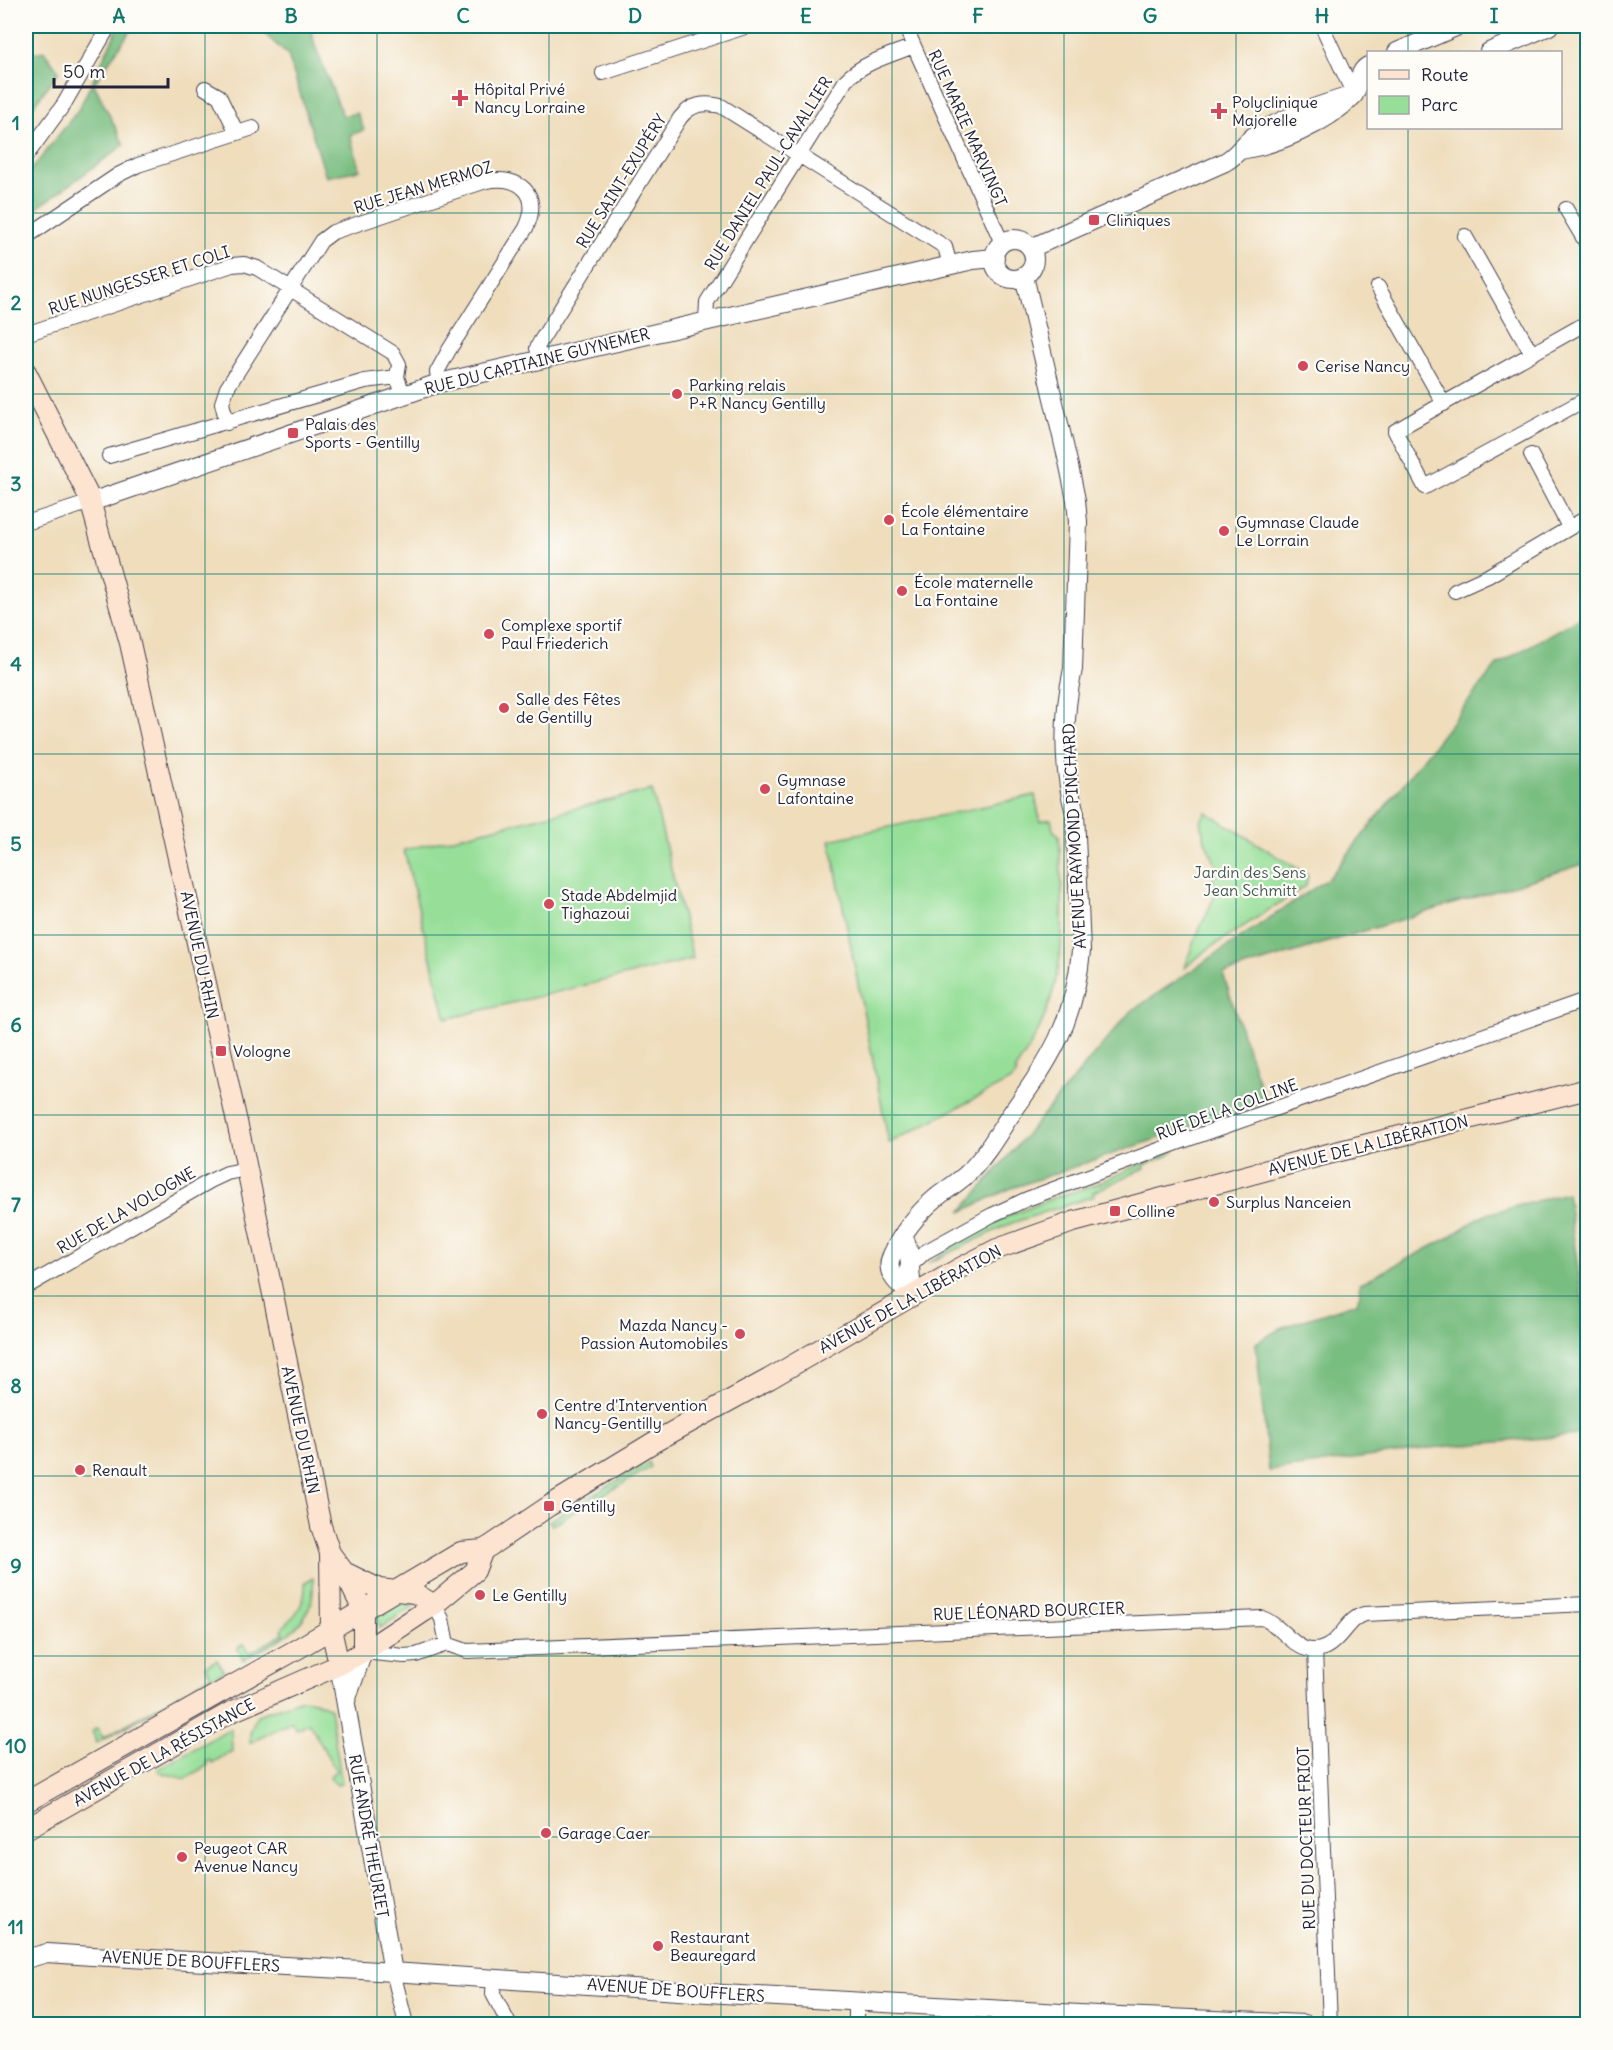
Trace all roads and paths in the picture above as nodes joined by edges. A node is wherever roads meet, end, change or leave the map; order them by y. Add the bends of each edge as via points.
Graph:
1 (109, 26) edge
2 (748, 26) edge
3 (905, 26) edge
4 (1322, 26) edge
5 (1458, 26) edge
6 (1549, 26) edge
7 (914, 46) junction
8 (1399, 51) edge
9 (1491, 51) edge
10 (1367, 67) edge
11 (603, 73) dead end
12 (205, 88) dead end
13 (1361, 99) edge
14 (253, 128) dead end
15 (237, 133) junction
16 (799, 155) junction
17 (26, 156) edge
18 (1566, 209) dead end
19 (1465, 236) dead end
20 (26, 237) edge
21 (1587, 246) edge
22 (1031, 248) junction
23 (998, 251) junction
24 (950, 266) junction
25 (1024, 276) junction
26 (1377, 287) dead end
27 (291, 288) junction
28 (706, 321) junction
29 (1587, 322) edge
30 (26, 334) edge
31 (1532, 354) junction
32 (540, 360) junction
33 (26, 372) edge
34 (397, 377) junction
35 (439, 383) junction
36 (403, 394) junction
37 (1587, 398) edge
38 (1444, 404) junction
39 (227, 423) junction
40 (1530, 455) dead end
41 (109, 456) dead end
42 (91, 502) junction
43 (1587, 516) edge
44 (26, 524) edge
45 (1569, 526) junction
46 (1455, 591) dead end
47 (1587, 999) edge
48 (1587, 1089) edge
49 (247, 1169) junction
50 (904, 1236) junction
51 (910, 1265) junction
52 (896, 1283) junction
53 (26, 1287) edge
54 (912, 1295) junction
55 (483, 1550) junction
56 (330, 1552) junction
57 (344, 1572) junction
58 (397, 1591) junction
59 (1587, 1604) edge
60 (434, 1605) junction
61 (363, 1610) junction
62 (331, 1629) junction
63 (447, 1644) junction
64 (1315, 1650) junction
65 (363, 1652) junction
66 (339, 1665) junction
67 (346, 1700) junction
68 (26, 1802) edge
69 (26, 1829) edge
70 (26, 1946) edge
71 (47, 1953) junction
72 (26, 1959) edge
73 (393, 1972) junction
74 (494, 1978) junction
75 (856, 2001) junction
76 (998, 2017) edge
77 (1097, 2020) edge
78 (1286, 2024) edge
79 (406, 2025) edge
80 (509, 2025) edge
81 (856, 2025) edge
82 (1305, 2025) edge
83 (1330, 2025) edge

1 - 17 street via 64,104
2 - 11 street
3 - 7 street, RUE MARIE MARVINGT
4 - 13 street
5 - 8 street
6 - 9 street
7 - 16 street, RUE DANIEL PAUL-CAVALLIER via 855,71
7 - 23 street, RUE MARIE MARVINGT
10 - 13 street via 1360,72
12 - 15 street via 219,96
13 - 22 street via 1323,104 1257,134 1225,162
14 - 15 street
15 - 20 street via 138,165
16 - 24 street, RUE SAINT-EXUPÉRY via 945,247
16 - 28 street, RUE DANIEL PAUL-CAVALLIER via 707,302
16 - 32 street, RUE SAINT-EXUPÉRY via 721,106 701,104 685,111 540,342
18 - 21 street
19 - 31 street
22 - 23 street via 1014,239
22 - 25 street via 1034,265
23 - 24 street, RUE DU CAPITAINE GUYNEMER
23 - 25 street via 997,268 1003,275 1012,279
24 - 28 street, RUE DU CAPITAINE GUYNEMER
25 - 50 street, AVENUE RAYMOND PINCHARD via 1069,466 1078,522 1073,669 1066,731 1075,813 1082,951 1067,1022 1048,1061 981,1158 920,1214
26 - 38 street
27 - 30 street, RUE NUNGESSER ET COLI via 257,268 232,265
27 - 34 street, RUE NUNGESSER ET COLI via 393,353 399,364
27 - 35 street, RUE JEAN MERMOZ via 321,241 333,232 486,182 502,178 514,182 528,194 531,217 449,350 437,372
27 - 39 street, RUE JEAN MERMOZ via 227,388 222,403
28 - 32 street, RUE DU CAPITAINE GUYNEMER
29 - 31 street
31 - 38 street
32 - 35 street, RUE DU CAPITAINE GUYNEMER
33 - 42 main road, AVENUE DU RHIN
34 - 36 street
34 - 39 street via 365,381
35 - 36 street, RUE DU CAPITAINE GUYNEMER
36 - 42 street, RUE DU CAPITAINE GUYNEMER
37 - 38 street via 1425,487 1395,431
39 - 41 street
40 - 45 street
42 - 44 street
42 - 49 main road, AVENUE DU RHIN via 145,707
43 - 45 street
45 - 46 street via 1488,576
47 - 51 street, RUE DE LA COLLINE via 1027,1199 924,1252
48 - 54 main road, AVENUE DE LA LIBÉRATION via 1074,1222 998,1249
49 - 53 street, RUE DE LA VOLOGNE via 210,1181
49 - 56 main road, AVENUE DU RHIN via 318,1513
50 - 51 street
50 - 52 street, AVENUE RAYMOND PINCHARD via 891,1256
51 - 52 street, RUE DE LA COLLINE
51 - 54 street
52 - 54 street
54 - 55 main road, AVENUE DE LA LIBÉRATION via 654,1442
55 - 58 main road, AVENUE DE LA LIBÉRATION via 461,1552
55 - 60 main road, AVENUE DE LA LIBÉRATION via 475,1571
56 - 57 main road, AVENUE DU RHIN
56 - 62 main road, AVENUE DU RHIN
57 - 58 main road via 379,1588
57 - 61 main road, AVENUE DU RHIN
58 - 60 main road via 416,1593
58 - 61 main road, AVENUE DE LA LIBÉRATION
59 - 64 street via 1365,1614 1353,1619 1332,1644
60 - 63 street via 442,1619
60 - 65 main road, AVENUE DE LA LIBÉRATION
61 - 62 main road, AVENUE DE LA LIBÉRATION
61 - 65 main road
62 - 66 main road
62 - 68 main road, AVENUE DE LA RÉSISTANCE
63 - 64 street, RUE LÉONARD BOURCIER via 467,1651 1262,1618 1274,1623 1296,1645
63 - 65 street via 404,1656
64 - 83 street, RUE DU DOCTEUR FRIOT
65 - 66 main road, AVENUE DE LA LIBÉRATION
65 - 67 street, RUE ANDRÉ THEURIET
66 - 67 street, RUE ANDRÉ THEURIET
66 - 69 main road, AVENUE DE LA RÉSISTANCE via 229,1713
67 - 73 street, RUE ANDRÉ THEURIET
70 - 71 street, AVENUE DE BOUFFLERS
71 - 72 street, AVENUE DE BOUFFLERS
71 - 73 street, AVENUE DE BOUFFLERS
73 - 74 street, AVENUE DE BOUFFLERS
73 - 79 street
74 - 75 street, AVENUE DE BOUFFLERS
74 - 80 street via 493,1994
75 - 76 street, AVENUE DE BOUFFLERS
75 - 81 street
76 - 77 street, AVENUE DE BOUFFLERS
77 - 78 street, AVENUE DE BOUFFLERS
78 - 82 street, AVENUE DE BOUFFLERS

